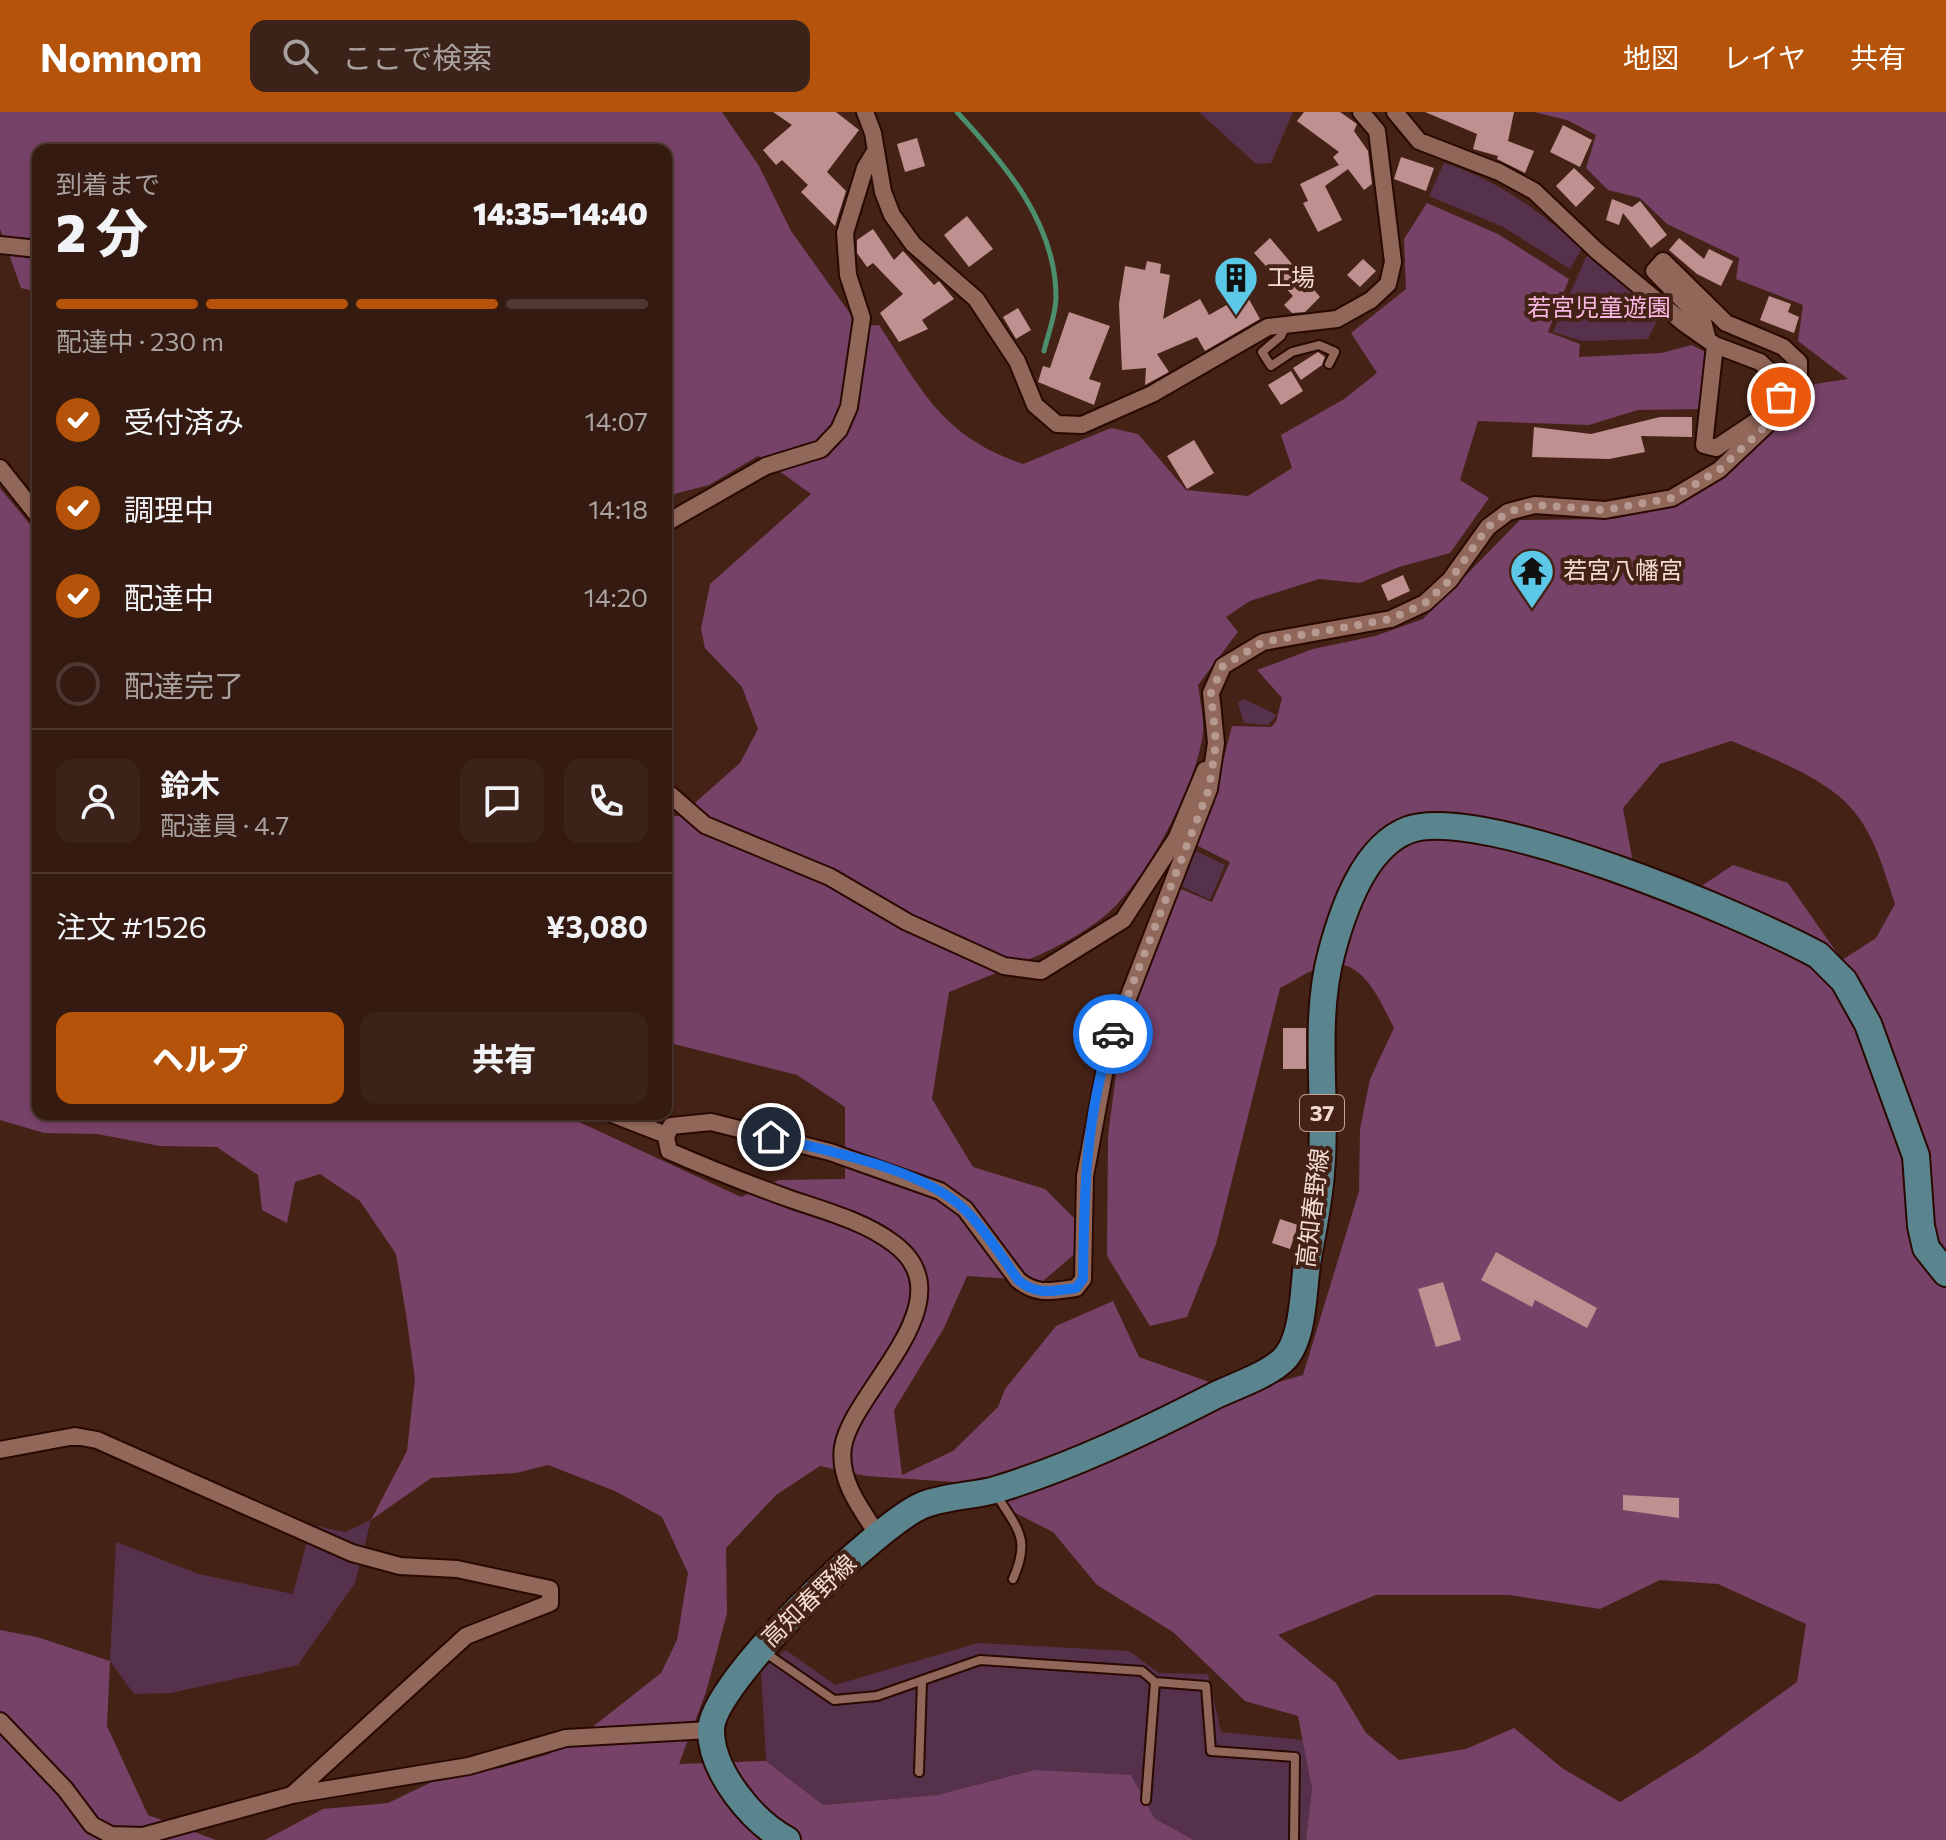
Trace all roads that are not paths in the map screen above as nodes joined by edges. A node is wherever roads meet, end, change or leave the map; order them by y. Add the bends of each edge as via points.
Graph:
1 (865, 112) edge
2 (1361, 112) edge
3 (1395, 112) edge
4 (876, 150) junction
5 (0, 245) edge
6 (32, 248) edge
7 (1286, 324) junction
8 (1712, 342) junction
9 (1329, 364) dead end
10 (1779, 386) junction
11 (1778, 406) junction
12 (0, 468) edge
13 (32, 508) edge
14 (672, 520) edge
15 (1216, 743) junction
16 (672, 796) edge
17 (627, 1120) edge
18 (666, 1135) junction
19 (1946, 1273) edge
20 (0, 1450) edge
21 (994, 1490) junction
22 (878, 1535) junction
23 (1013, 1579) dead end
24 (759, 1648) junction
25 (922, 1681) junction
26 (1155, 1682) junction
27 (0, 1721) edge
28 (710, 1730) junction
29 (919, 1772) dead end
30 (292, 1795) junction
31 (1146, 1800) dead end
32 (787, 1840) edge
33 (1294, 1840) edge

1 - 4 street
2 - 7 street via 1377,131 1393,262 1388,284 1337,319
3 - 8 street via 1419,141 1534,191 1597,251
4 - 7 street via 892,215 913,244 976,299 1017,361 1035,405 1057,424 1082,425 1152,394 1268,327
4 - 14 street via 865,168 845,233 848,275 862,318 849,407 839,430 821,449 766,466
5 - 6 street
7 - 9 lane via 1281,336 1262,352 1271,366 1292,352 1319,345 1335,352
8 - 10 street via 1760,362
8 - 10 street via 1703,321 1654,271 1663,261 1726,323 1783,347 1799,362 1799,374
8 - 11 street via 1704,445 1716,448
10 - 11 street
11 - 15 street via 1773,419 1719,470 1672,498 1605,510 1535,505 1508,512 1488,527 1450,580 1425,603 1391,619 1263,642 1223,666 1211,693
12 - 13 street
15 - 16 street via 1176,839 1123,920 1041,971 1004,966 907,922 830,877 705,825
15 - 18 street via 1209,789 1109,1047 1085,1176 1083,1279 1076,1288 1039,1293 1028,1289 965,1209 900,1174 711,1122 671,1126
17 - 18 street
18 - 22 street via 669,1151 842,1217 895,1244 914,1269 915,1312 906,1340 858,1413 843,1447 845,1479
19 - 21 main road, 高知春野線 / 37 via 1926,1248 1916,1156 1868,1024 1844,981 1818,955 1592,859 1434,824 1405,831 1379,847 1353,893 1331,953 1323,1004 1322,1172 1297,1334 1285,1359 1154,1427
20 - 30 street via 75,1436 97,1440 352,1553 400,1566 457,1569 550,1589 550,1603 466,1636
21 - 22 main road, 高知春野線 / 37 via 922,1505
21 - 23 lane via 1020,1532 1024,1554
22 - 24 main road, 高知春野線 / 37
24 - 25 lane via 834,1700 877,1696
24 - 28 main road, 高知春野線 / 37 via 721,1699
25 - 26 lane via 980,1660 1142,1671
25 - 29 lane
26 - 31 lane
26 - 33 lane via 1206,1686 1211,1751 1295,1757
27 - 30 street via 92,1825 111,1835 143,1836
28 - 30 street via 566,1738 469,1766
28 - 32 main road via 731,1789 764,1828

